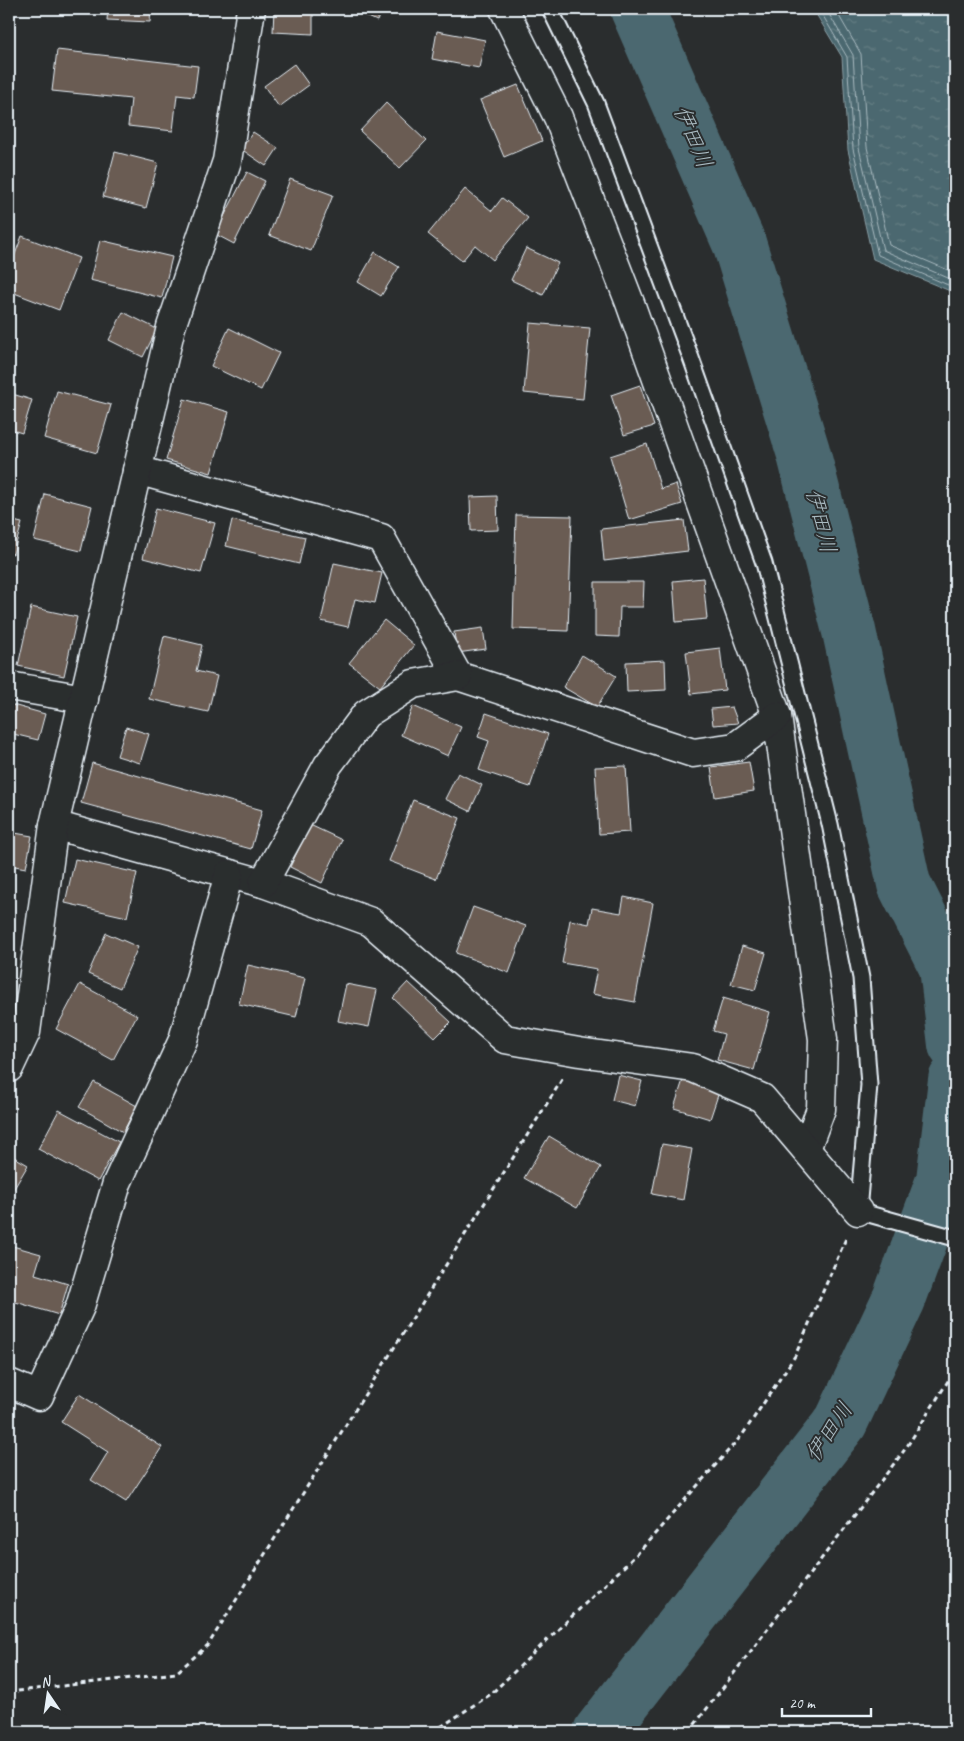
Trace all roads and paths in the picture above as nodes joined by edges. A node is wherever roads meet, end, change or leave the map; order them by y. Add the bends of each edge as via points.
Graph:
1 (251, 9) edge
2 (504, 9) edge
3 (550, 9) edge
4 (137, 470) junction
5 (458, 676) junction
6 (9, 686) edge
7 (84, 699) junction
8 (777, 716) junction
9 (54, 825) junction
10 (229, 874) junction
11 (262, 883) junction
12 (579, 1052) junction
13 (9, 1068) edge
14 (806, 1149) junction
15 (858, 1212) junction
16 (955, 1238) edge
17 (955, 1370) edge
18 (9, 1382) edge
19 (9, 1692) edge
20 (433, 1732) edge
21 (689, 1732) edge

1 - 4 street via 227,162 171,327
2 - 8 street via 558,117 630,302
3 - 15 lane via 596,103 764,563 830,824 861,978 869,1085
4 - 5 street via 381,538
4 - 7 street
5 - 8 street via 693,753 735,747
5 - 11 street via 413,684 366,714 328,765
6 - 7 street
7 - 9 street
8 - 14 street via 823,1039 821,1109
9 - 10 street
9 - 13 street via 26,1032
10 - 11 street
10 - 18 street via 183,1040 117,1183 80,1307 39,1396
11 - 12 street via 371,922 506,1039
12 - 14 street via 693,1068 762,1098
12 - 19 path via 208,1645 176,1673
14 - 15 street
15 - 16 lane
15 - 20 path via 795,1356 743,1434 638,1553 491,1694
17 - 21 path via 906,1448

